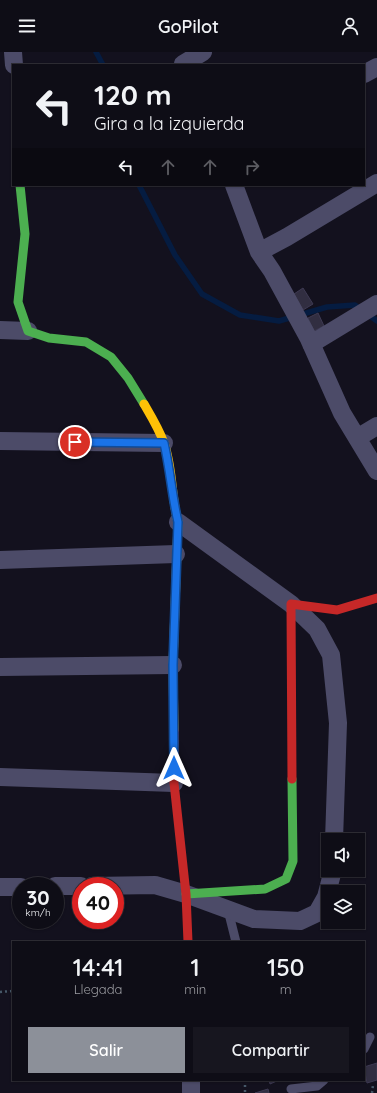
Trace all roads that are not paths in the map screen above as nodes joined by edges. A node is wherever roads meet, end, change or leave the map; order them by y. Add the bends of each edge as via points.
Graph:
1 (13, 52) edge
2 (204, 52) edge
3 (181, 60) edge
4 (14, 64) edge
5 (377, 67) edge
6 (365, 73) edge
7 (377, 183) edge
8 (20, 186) edge
9 (234, 186) edge
10 (259, 252) junction
11 (377, 304) edge
12 (0, 330) edge
13 (28, 331) junction
14 (311, 344) junction
15 (377, 426) edge
16 (357, 438) junction
17 (0, 441) edge
18 (164, 443) junction
19 (377, 472) edge
20 (178, 522) junction
21 (176, 554) junction
22 (0, 560) edge
23 (377, 598) edge
24 (291, 604) junction
25 (173, 665) junction
26 (0, 667) edge
27 (0, 778) edge
28 (174, 783) junction
29 (334, 833) edge
30 (330, 877) edge
31 (124, 885) edge
32 (0, 887) edge
33 (12, 887) edge
34 (186, 894) junction
35 (228, 910) junction
36 (188, 941) edge
37 (236, 941) edge
38 (370, 1037) edge
39 (365, 1047) edge
40 (191, 1081) edge
41 (323, 1081) edge
42 (291, 1089) dead end
43 (191, 1093) edge

1 - 4 street
2 - 3 street
5 - 6 street
7 - 10 street via 287,238
8 - 13 street via 25,234 18,302
9 - 10 street
10 - 14 street
11 - 14 street
12 - 13 street
13 - 18 street via 50,338 86,342 111,357 144,403
14 - 16 street via 342,413
15 - 16 street
16 - 19 street
17 - 18 street
18 - 20 street
20 - 21 street
20 - 24 street
21 - 22 street
21 - 25 street
23 - 24 street via 337,610
24 - 29 street via 317,629 331,655 338,723
24 - 34 street via 293,861 286,879 265,889
25 - 26 street
25 - 28 street
27 - 28 street
28 - 34 street
30 - 35 street via 326,897 317,913 300,921 254,919
31 - 34 street via 155,885
32 - 33 street
34 - 35 street
34 - 36 street
35 - 37 lane
38 - 39 lane
40 - 43 street
41 - 42 lane via 317,1086

